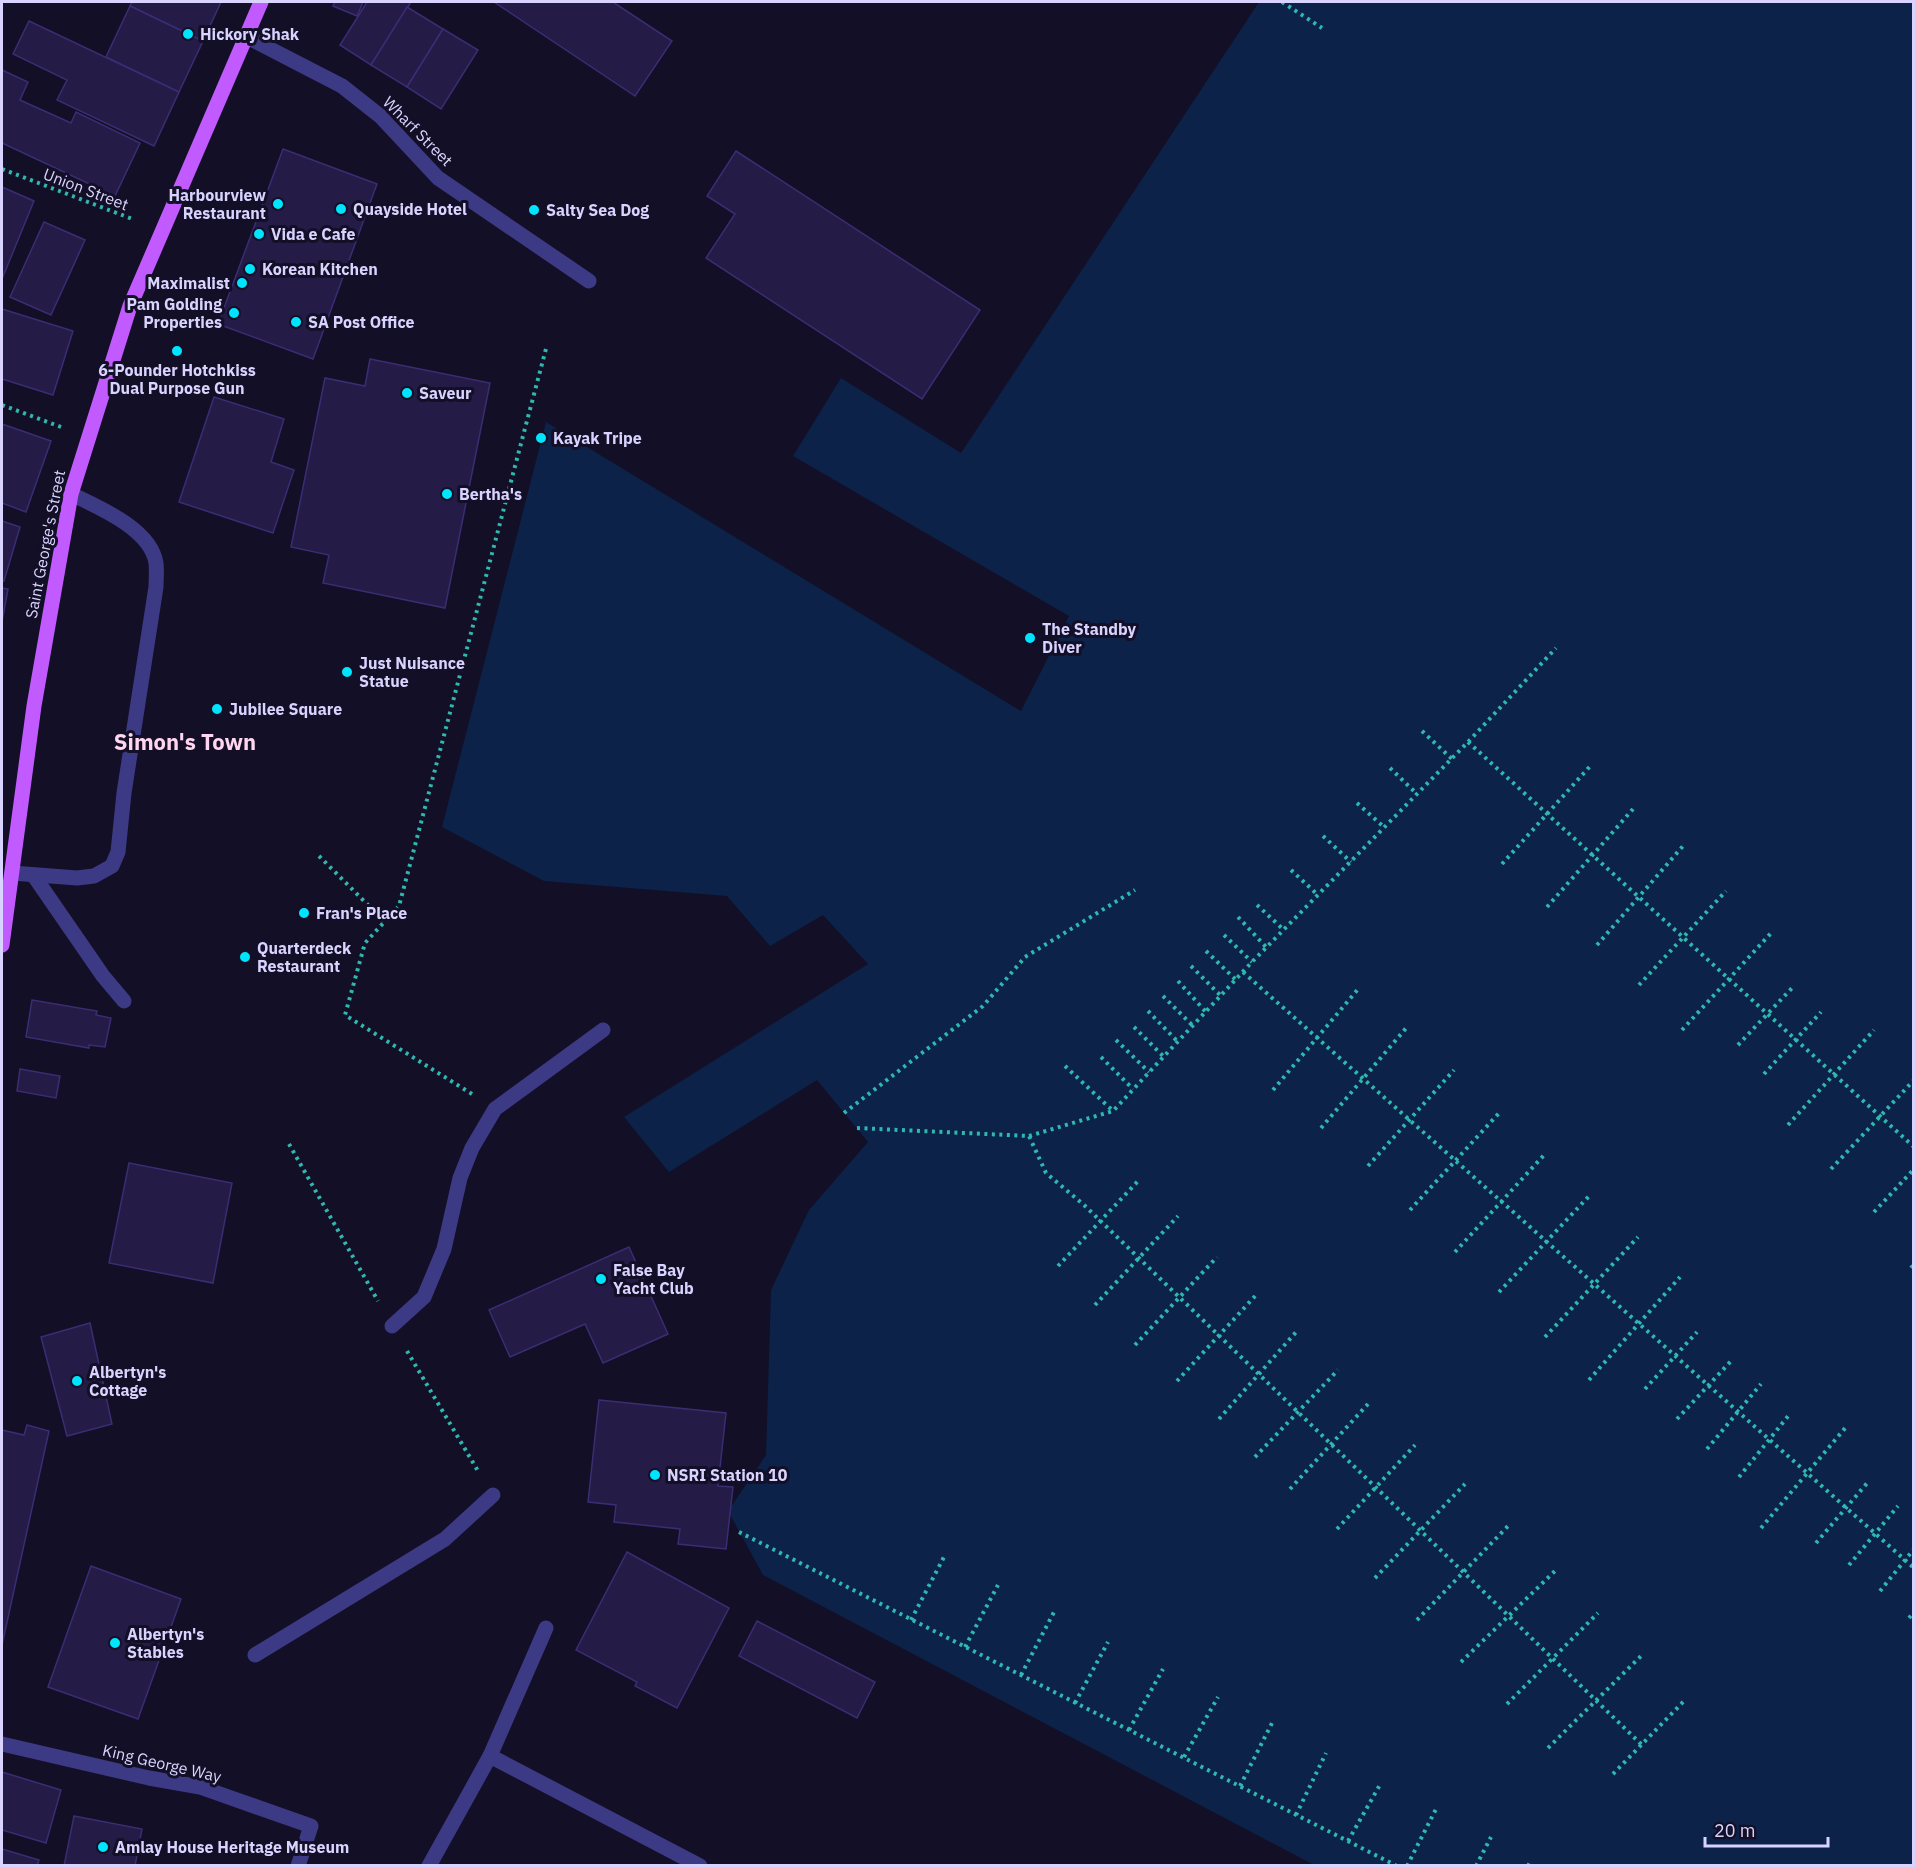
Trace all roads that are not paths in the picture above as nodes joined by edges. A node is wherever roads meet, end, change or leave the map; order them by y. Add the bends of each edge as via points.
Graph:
1 (261, 2) edge
2 (245, 36) junction
3 (589, 281) dead end
4 (71, 494) junction
5 (12, 873) junction
6 (34, 876) junction
7 (2, 945) edge
8 (124, 1001) dead end
9 (603, 1030) dead end
10 (392, 1326) dead end
11 (493, 1495) dead end
12 (546, 1628) dead end
13 (255, 1655) dead end
14 (2, 1744) edge
15 (490, 1756) junction
16 (300, 1861) edge
17 (429, 1866) edge
18 (700, 1866) edge

1 - 2 main road, Saint George's Street
2 - 3 lane, Wharf Street via 342,86 381,116 438,178
2 - 4 main road, Saint George's Street via 130,306
4 - 5 main road, Saint George's Street via 34,706
4 - 6 lane via 135,530 156,561 156,587 118,852 112,866 94,876
5 - 6 lane
5 - 7 main road, Saint George's Street
6 - 8 lane
9 - 10 lane via 495,1109 460,1178 444,1249 424,1297
11 - 13 lane via 445,1539
12 - 15 lane
14 - 16 lane, King George Way via 200,1787 312,1827
15 - 17 lane
15 - 18 lane

